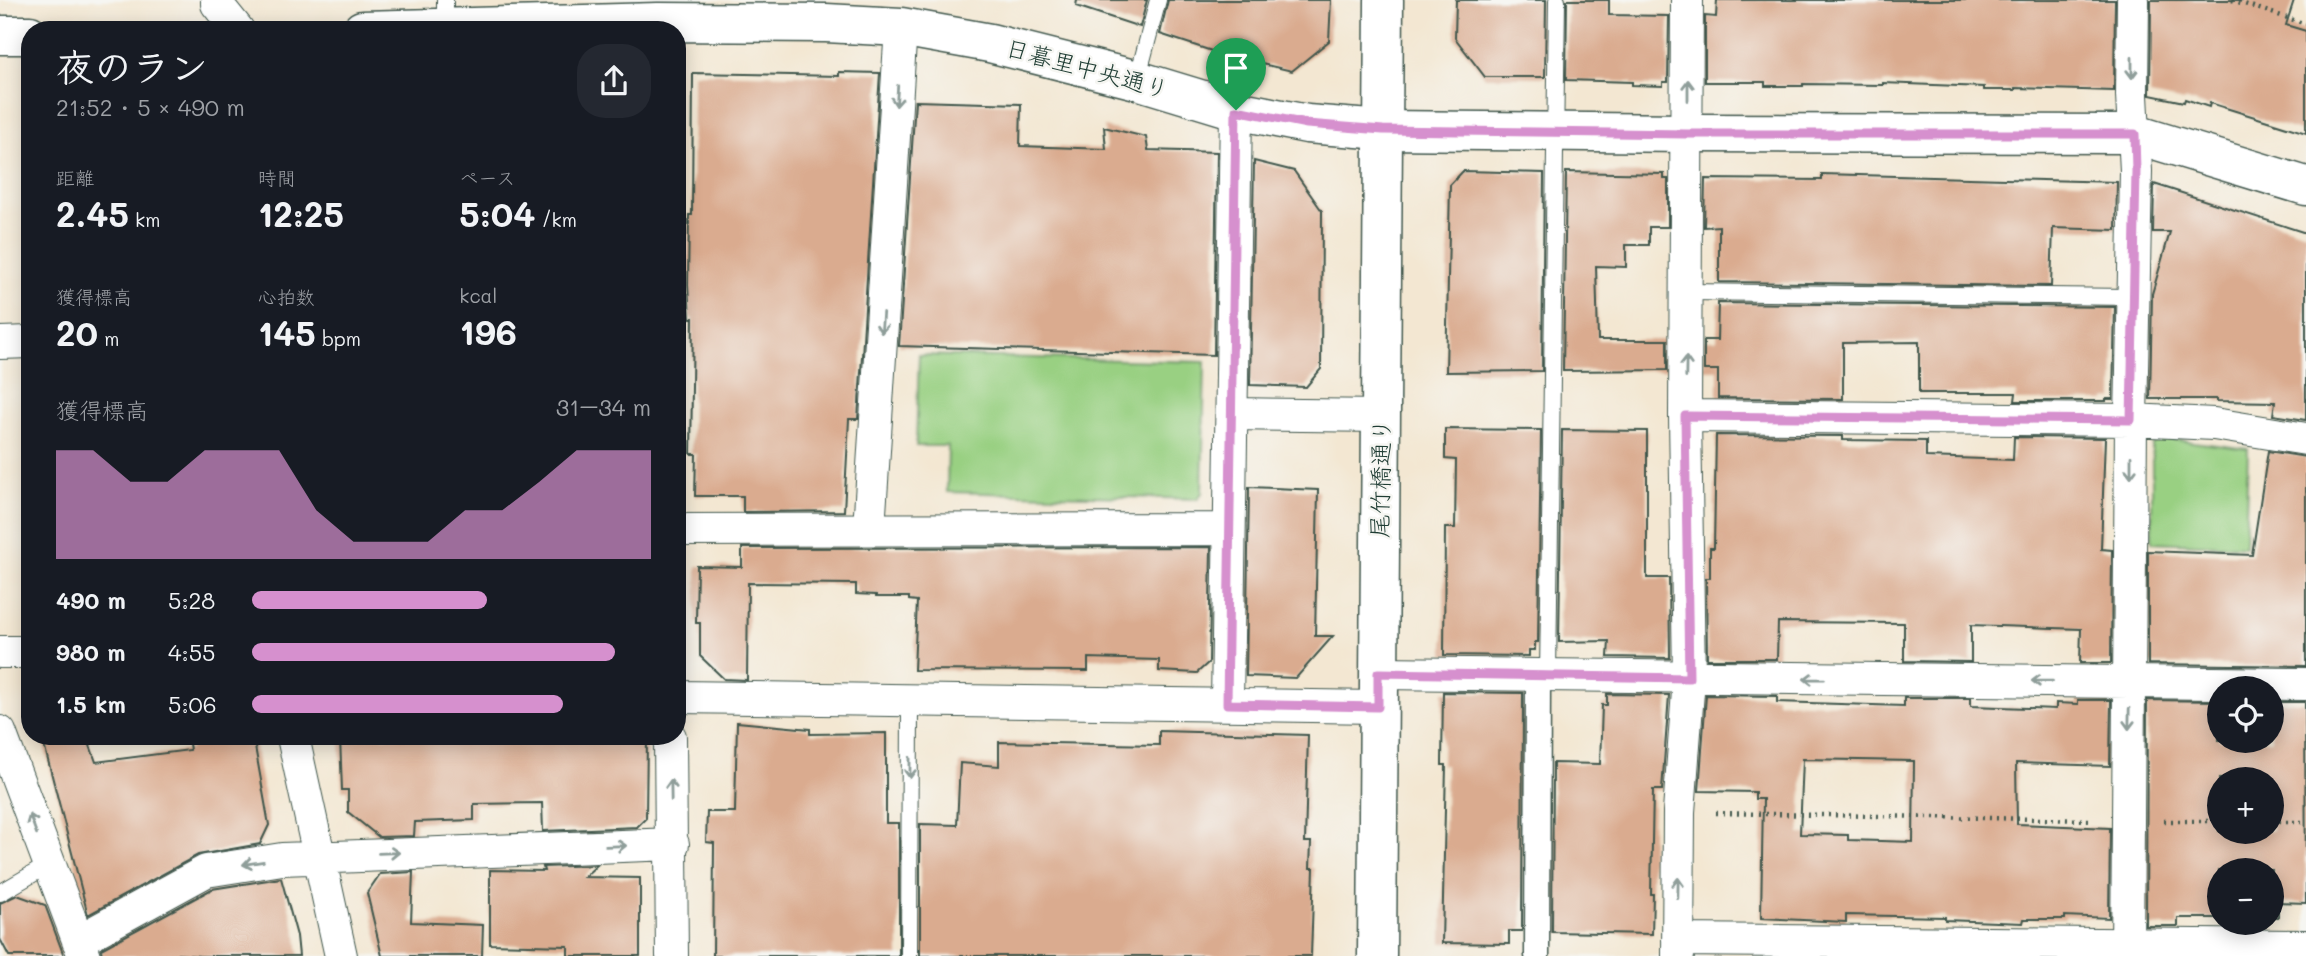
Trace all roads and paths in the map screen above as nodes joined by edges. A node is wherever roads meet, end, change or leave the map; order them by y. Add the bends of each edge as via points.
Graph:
1 (217, 0) edge
2 (1158, 0) edge
3 (1384, 0) edge
4 (1558, 0) edge
5 (1687, 0) edge
6 (2133, 0) edge
7 (2232, 0) edge
8 (445, 14) edge
9 (668, 19) edge
10 (231, 21) edge
11 (409, 21) edge
12 (2306, 24) edge
13 (901, 27) junction
14 (21, 35) edge
15 (0, 36) edge
16 (1138, 80) junction
17 (1236, 110) junction
18 (1383, 130) junction
19 (1556, 132) junction
20 (1688, 134) junction
21 (2135, 134) junction
22 (2306, 186) edge
23 (1687, 292) junction
24 (2133, 297) junction
25 (21, 342) edge
26 (0, 343) edge
27 (1233, 414) junction
28 (1382, 416) junction
29 (1685, 416) junction
30 (2131, 420) junction
31 (2306, 439) edge
32 (869, 529) junction
33 (1229, 529) junction
34 (686, 530) edge
35 (0, 652) edge
36 (21, 652) edge
37 (1543, 675) junction
38 (1689, 678) junction
39 (2130, 682) junction
40 (2306, 684) edge
41 (1378, 690) junction
42 (686, 697) edge
43 (910, 700) junction
44 (1227, 704) junction
45 (0, 732) edge
46 (295, 745) edge
47 (670, 745) edge
48 (1679, 812) junction
49 (2127, 820) junction
50 (2207, 821) edge
51 (2284, 822) edge
52 (2306, 822) edge
53 (673, 844) junction
54 (321, 858) junction
55 (48, 865) junction
56 (0, 893) edge
57 (2306, 946) edge
58 (81, 948) edge
59 (1678, 948) edge
60 (2127, 950) edge
61 (341, 956) edge
62 (672, 956) edge
63 (909, 956) edge
64 (1377, 956) edge
65 (1537, 956) edge

1 - 10 street
2 - 16 lane
3 - 18 street, 尾竹橋通り
4 - 19 lane
20 -> 5 street
6 -> 21 street
7 - 12 path
8 - 9 street, 日暮里中央通り
8 - 11 street, 日暮里中央通り
9 - 13 street, 日暮里中央通り
13 - 16 street, 日暮里中央通り via 990,43
13 -> 32 street
14 - 15 street
16 - 17 street, 日暮里中央通り
17 - 18 street, 日暮里中央通り via 1307,124
17 - 27 street
18 - 19 street, 日暮里中央通り
18 - 28 street, 尾竹橋通り
19 - 20 street, 日暮里中央通り
19 - 37 lane
20 - 21 street, 日暮里中央通り
20 - 23 street
21 - 22 street, 日暮里中央通り
21 - 24 street
23 - 24 lane
29 -> 23 street
24 - 30 street
25 - 26 street
27 - 28 street
27 - 33 street
28 - 41 street, 尾竹橋通り
29 - 30 street
29 - 38 street
30 - 31 street via 2214,424
30 -> 39 street
32 - 33 street
32 - 34 street
33 - 44 street
35 - 36 street
37 - 38 street
37 - 41 street
37 - 65 street
39 -> 38 street
38 - 48 street
39 - 40 street
39 -> 49 street
41 - 44 street
41 - 64 street, 尾竹橋通り
42 - 43 street
43 - 44 street
43 -> 63 lane
55 -> 45 street
46 - 54 street
53 -> 47 street
48 - 49 path
59 -> 48 street
49 - 50 path
49 - 60 street
51 - 52 path
54 -> 53 street
53 - 62 street
54 -> 58 street via 206,871
54 - 61 street
55 - 56 lane
55 - 58 street
57 - 60 street
59 - 60 street

